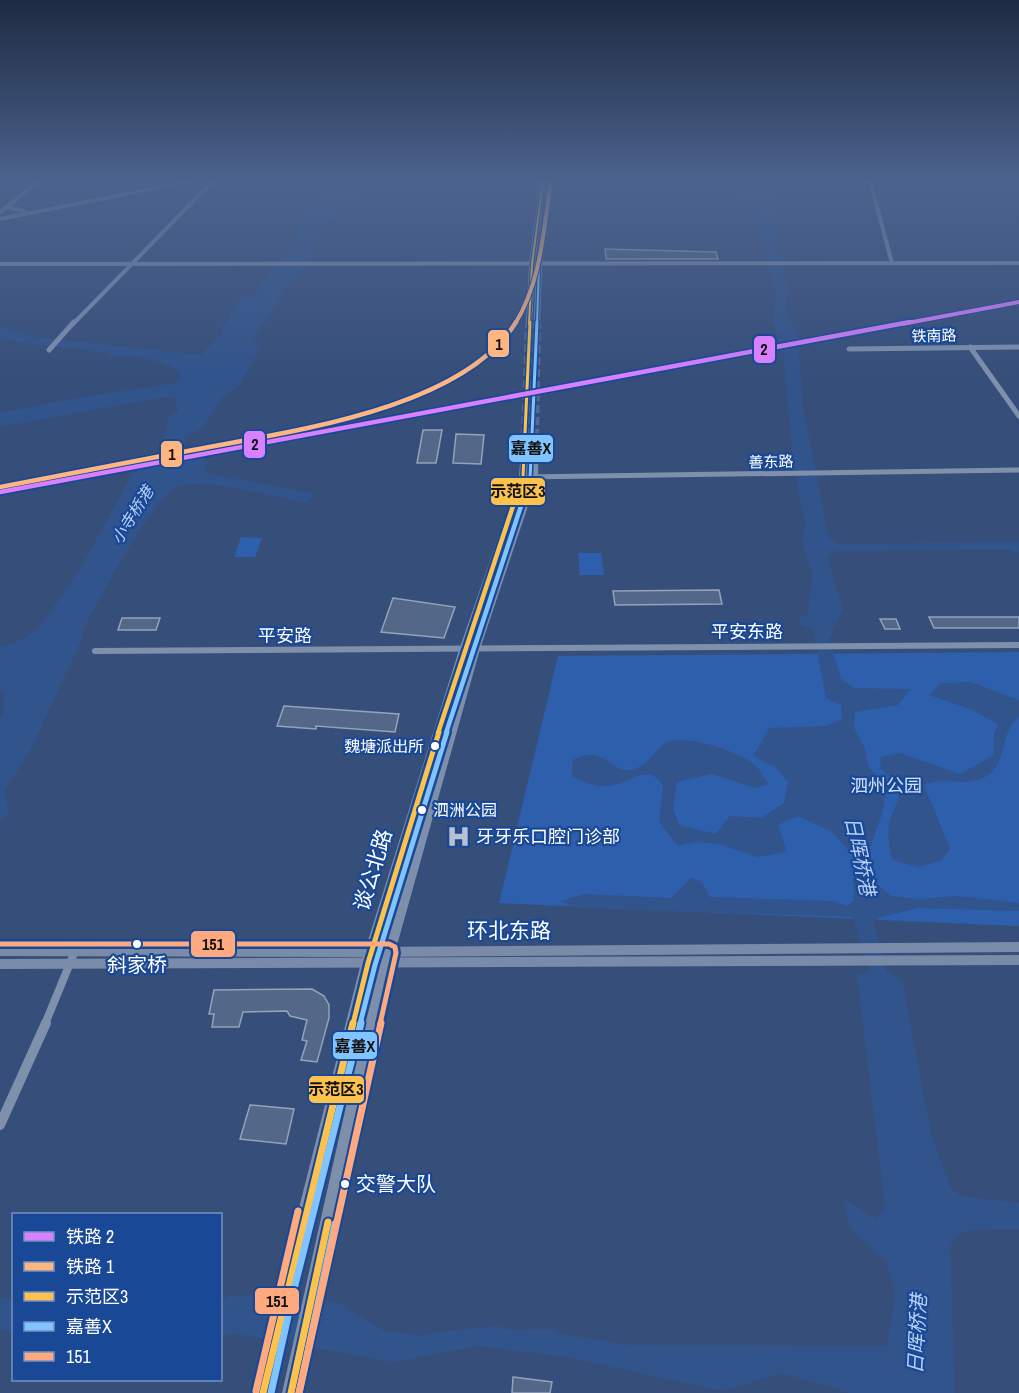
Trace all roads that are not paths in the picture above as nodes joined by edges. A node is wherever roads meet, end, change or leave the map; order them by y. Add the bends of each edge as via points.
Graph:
1 (149, 246) edge
2 (538, 246) edge
3 (539, 246) edge
4 (887, 246) edge
5 (892, 263) junction
6 (1019, 263) edge
7 (0, 264) edge
8 (131, 264) junction
9 (536, 264) junction
10 (529, 324) tunnel mouth
11 (537, 324) tunnel mouth
12 (970, 347) junction
13 (1019, 347) edge
14 (849, 349) dead end
15 (49, 350) dead end
16 (1019, 416) edge
17 (525, 436) tunnel mouth
18 (536, 437) tunnel mouth
19 (1019, 471) edge
20 (534, 476) junction
21 (523, 477) junction
22 (1019, 645) edge
23 (469, 650) junction
24 (95, 651) dead end
25 (1019, 947) edge
26 (0, 951) edge
27 (75, 951) junction
28 (387, 957) junction
29 (369, 958) junction
30 (1019, 960) edge
31 (0, 964) edge
32 (70, 964) junction
33 (0, 1125) edge
34 (263, 1393) edge
35 (291, 1393) edge

1 - 8 street
2 - 9 main road
3 - 9 main road
4 - 5 street
5 - 6 street
5 - 9 street
7 - 8 street
8 - 9 street
8 - 15 street
9 - 10 main road
9 - 11 main road
12 - 13 street, 铁南路
12 - 14 street, 铁南路
12 - 16 street
17 - 21 main road, 谈公北路
18 - 20 main road, 谈公北路
19 - 20 street, 善东路
20 - 21 street, 善东路
20 - 23 main road, 谈公北路
21 - 23 main road, 谈公北路
22 - 23 street, 平安东路
23 - 24 street, 平安路
23 - 28 main road, 谈公北路
23 - 29 main road, 谈公北路
25 - 28 street, 环北东路
26 - 27 street, 环北东路
27 - 29 street, 环北东路
27 - 32 street
28 - 29 street, 环北东路
28 - 30 street, 环北东路
28 - 35 main road, 谈公北路
29 - 32 street, 环北东路
29 - 34 main road, 谈公北路
31 - 32 street, 环北东路
32 - 33 street

